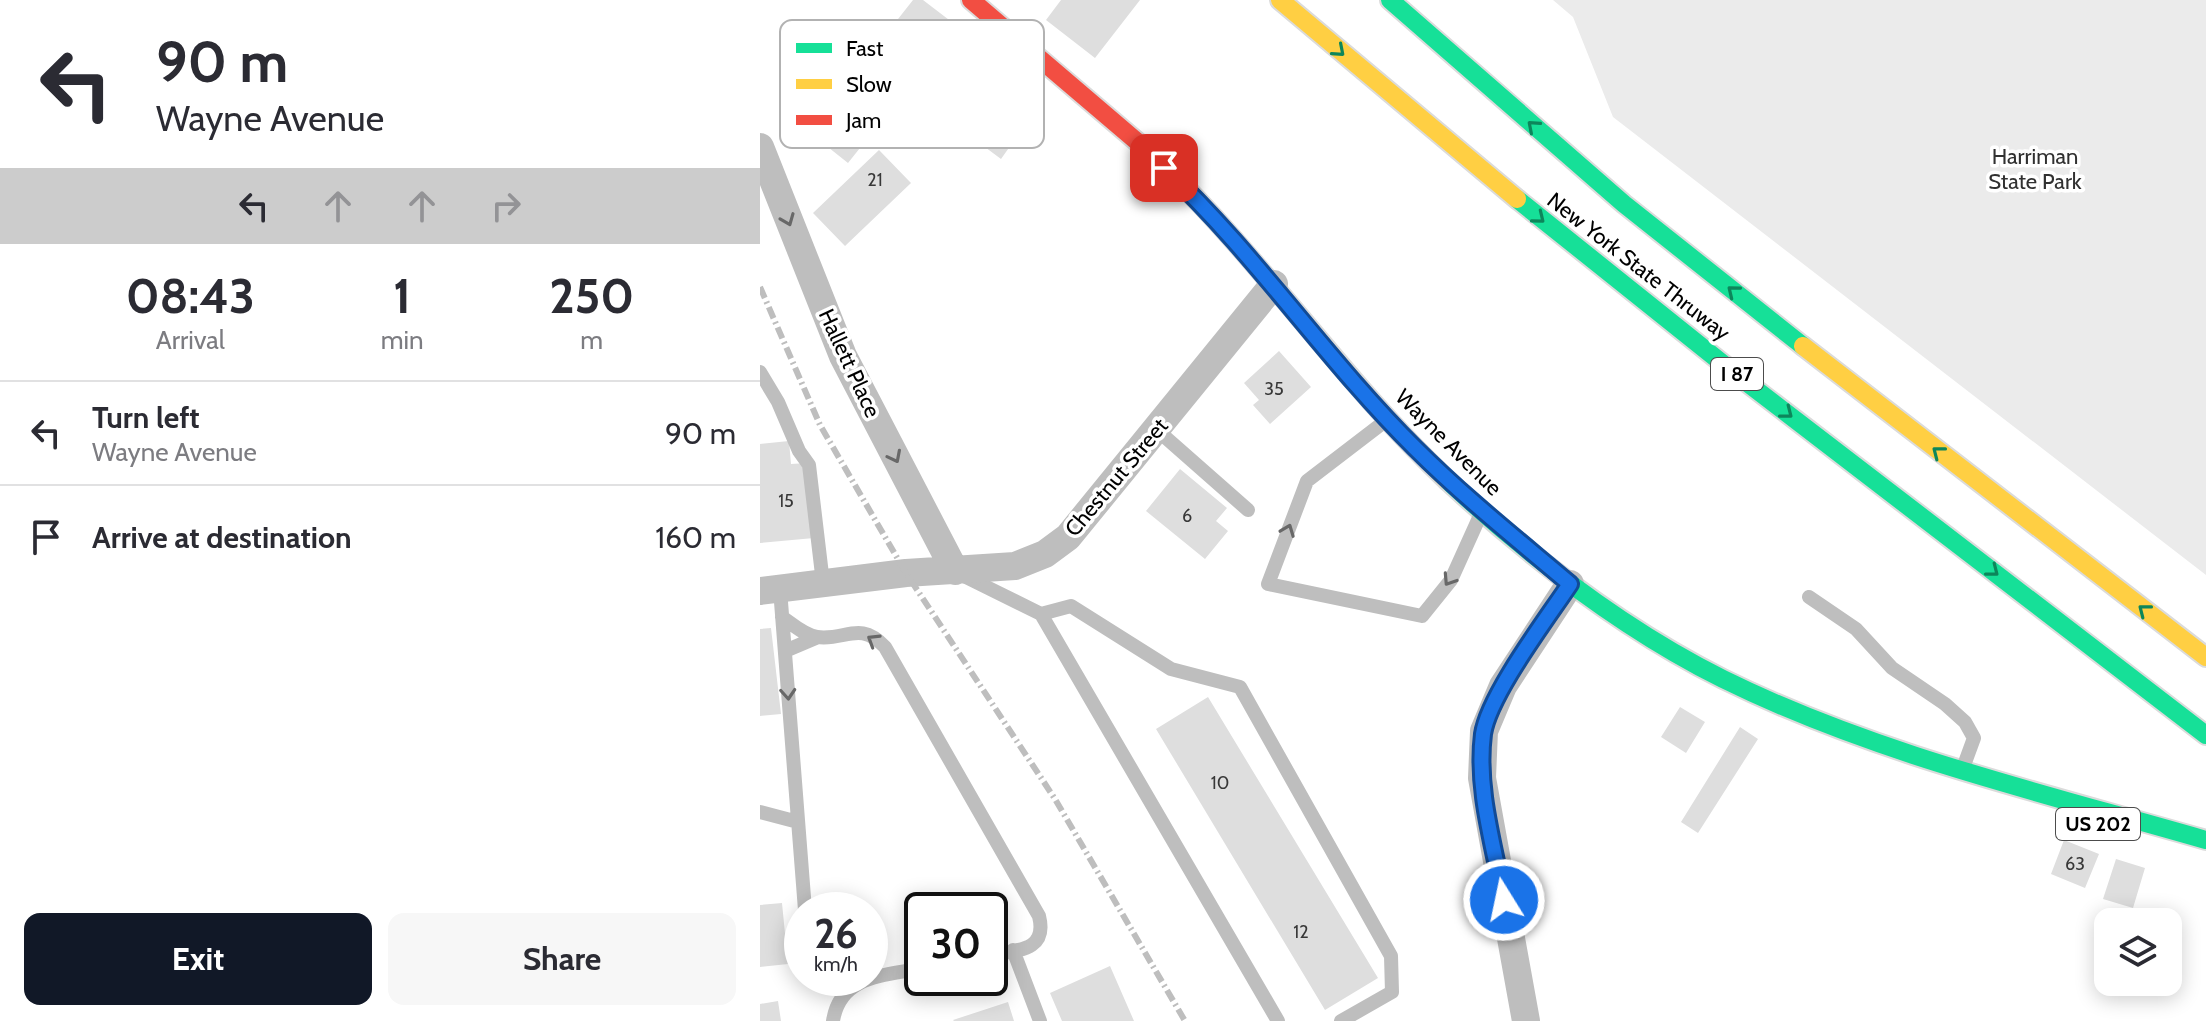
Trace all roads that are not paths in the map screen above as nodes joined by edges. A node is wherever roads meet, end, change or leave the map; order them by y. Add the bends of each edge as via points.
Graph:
1 (971, 0) edge
2 (1280, 0) edge
3 (1390, 0) edge
4 (994, 20) edge
5 (1044, 63) edge
6 (760, 147) edge
7 (1274, 284) junction
8 (760, 372) edge
9 (1389, 419) junction
10 (1156, 429) junction
11 (1248, 510) dead end
12 (1483, 510) junction
13 (955, 571) junction
14 (823, 583) junction
15 (1570, 584) junction
16 (770, 590) edge
17 (1809, 597) dead end
18 (1041, 614) junction
19 (782, 617) junction
20 (818, 637) junction
21 (785, 651) junction
22 (2206, 657) edge
23 (2206, 735) edge
24 (1962, 771) junction
25 (1990, 780) junction
26 (760, 812) edge
27 (798, 822) junction
28 (2206, 840) edge
29 (2139, 841) dead end
30 (804, 892) edge
31 (1013, 950) junction
32 (1008, 951) edge
33 (840, 996) edge
34 (833, 1021) edge
35 (1040, 1021) edge
36 (1278, 1021) edge
37 (1341, 1021) edge
38 (1526, 1021) edge

1 - 4 main road, Wayne Avenue / US 202
2 -> 23 main road, New York State Thruway / I 87 via 1584,255
22 -> 3 main road, New York State Thruway via 1636,214
5 - 7 main road, Wayne Avenue / US 202 via 1207,208
6 -> 13 street, Hallett Place via 843,356
7 - 9 main road, Wayne Avenue / US 202
7 - 10 street, Chestnut Street
8 - 14 lane via 809,465
9 - 12 main road, Wayne Avenue / US 202
12 -> 9 lane via 1451,580 1422,616 1268,584 1307,481
10 - 11 lane
10 - 13 street, Chestnut Street via 1068,537 1045,554 1015,566
12 - 15 main road, Wayne Avenue / US 202
13 - 14 street, Chestnut Street
13 - 18 lane
14 - 16 street, Chestnut Street
15 - 24 main road, Wayne Avenue / US 202 via 1657,643 1739,688 1834,729
15 - 38 street via 1503,686 1484,731 1482,778
16 - 19 lane
17 - 24 lane via 1856,629 1892,668 1965,722 1974,738
18 - 36 lane
18 - 37 lane via 1071,606 1171,669 1240,687 1391,956 1392,992
19 - 20 lane
19 - 21 lane
20 - 21 lane
31 -> 20 lane via 1039,940 1039,916 885,647 868,633
21 -> 27 lane
24 - 25 main road, Wayne Avenue / US 202
25 - 28 main road, Wayne Avenue / US 202
25 - 29 main road, Wayne Avenue / US 202
26 - 27 lane
27 - 30 lane
31 - 32 lane
31 - 35 lane
33 - 34 lane

